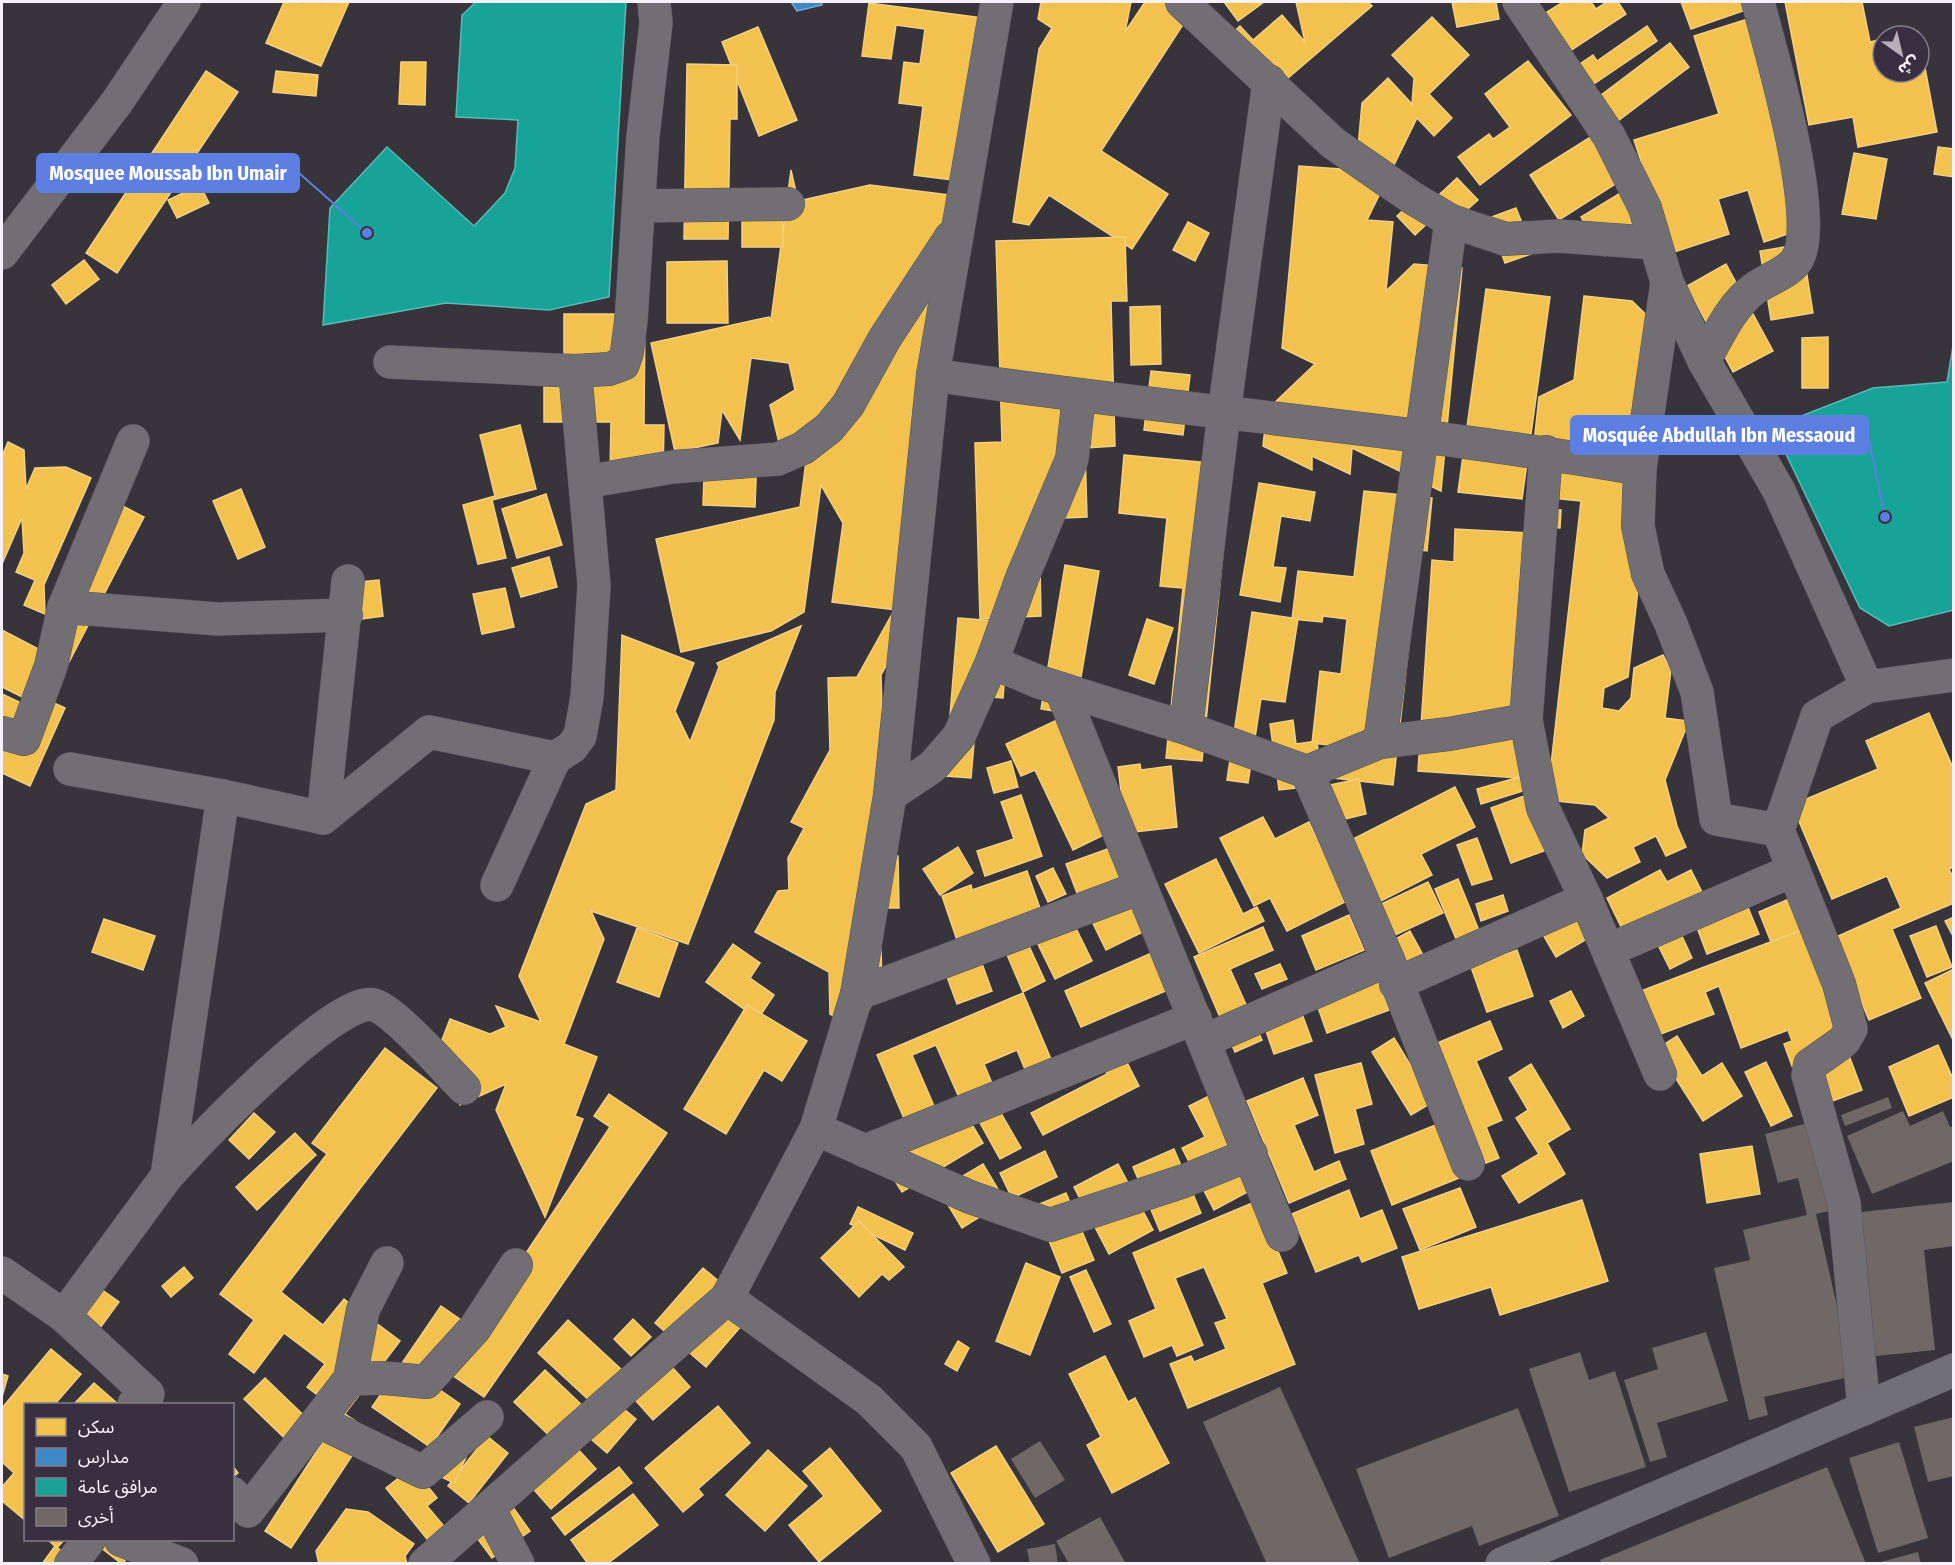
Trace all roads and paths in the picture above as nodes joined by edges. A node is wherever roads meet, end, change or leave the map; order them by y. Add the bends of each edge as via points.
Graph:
1 (184, 2) edge
2 (654, 2) edge
3 (997, 2) edge
4 (1182, 2) edge
5 (1519, 2) edge
6 (1758, 2) edge
7 (1269, 81) junction
8 (788, 204) dead end
9 (639, 207) junction
10 (1451, 221) junction
11 (958, 226) junction
12 (1654, 243) junction
13 (2, 253) edge
14 (1667, 282) junction
15 (1704, 360) junction
16 (390, 362) dead end
17 (575, 371) junction
18 (933, 375) junction
19 (1079, 396) junction
20 (1224, 413) junction
21 (1421, 436) junction
22 (133, 441) dead end
23 (1546, 452) junction
24 (1640, 469) junction
25 (585, 482) junction
26 (348, 581) dead end
27 (64, 607) junction
28 (346, 615) junction
29 (992, 662) junction
30 (1953, 675) edge
31 (1867, 687) junction
32 (1061, 689) junction
33 (1526, 720) junction
34 (1186, 728) junction
35 (2, 733) edge
36 (1380, 742) junction
37 (555, 758) junction
38 (70, 769) dead end
39 (1307, 772) junction
40 (890, 795) junction
41 (223, 796) junction
42 (323, 818) junction
43 (1778, 830) junction
44 (1794, 870) junction
45 (497, 885) dead end
46 (1139, 888) junction
47 (1586, 899) junction
48 (1609, 950) junction
49 (1392, 972) junction
50 (857, 994) junction
51 (1199, 1029) junction
52 (1660, 1074) dead end
53 (464, 1088) dead end
54 (816, 1129) junction
55 (865, 1151) junction
56 (1251, 1154) junction
57 (1468, 1164) dead end
58 (167, 1176) junction
59 (1282, 1235) dead end
60 (387, 1263) dead end
61 (516, 1265) dead end
62 (2, 1273) edge
63 (727, 1298) junction
64 (64, 1316) junction
65 (1953, 1370) edge
66 (351, 1379) junction
67 (147, 1401) edge
68 (1864, 1409) junction
69 (487, 1417) dead end
70 (318, 1421) junction
71 (234, 1495) edge
72 (489, 1509) junction
73 (88, 1541) edge
74 (126, 1541) edge
75 (71, 1563) edge
76 (183, 1563) edge
77 (425, 1563) edge
78 (518, 1563) edge
79 (974, 1563) edge
80 (1502, 1563) edge

1 - 13 street via 117,102
2 - 9 street via 656,23
3 - 11 street
4 - 7 street
5 - 12 street via 1609,136 1645,208
6 - 15 street via 1796,164 1805,232 1798,259 1746,296
7 - 10 street via 1332,143
7 - 20 street
8 - 9 street
9 - 17 street via 625,360 609,369
10 - 12 street via 1505,239 1558,236
10 - 21 street
11 - 18 street
11 - 25 street via 885,338 848,405 829,428 803,448 778,459 672,467
12 - 14 street
14 - 15 street
14 - 24 street
15 - 31 street via 1779,491
16 - 17 street
17 - 25 street
18 - 19 street
18 - 40 street
19 - 20 street
19 - 29 street via 1072,459
20 - 21 street
20 - 34 street
21 - 23 street
21 - 36 street
22 - 27 street
23 - 24 street
23 - 33 street
24 - 43 street via 1638,526 1648,574 1697,692 1716,819
25 - 37 street via 594,585 587,697 580,736
26 - 28 street
27 - 28 street via 218,619
27 - 35 street via 51,666 24,739
28 - 42 street
29 - 32 street
29 - 40 street via 959,736 932,767
30 - 31 street
31 - 43 street via 1817,716
32 - 34 street
32 - 46 street
33 - 36 street
33 - 47 street via 1543,808
34 - 39 street
36 - 39 street
37 - 42 street via 429,732
37 - 45 street
38 - 41 street
39 - 49 street
40 - 50 street
41 - 42 street
41 - 58 street
43 - 44 street
44 - 48 street
44 - 68 street via 1839,984 1851,1029 1844,1041 1810,1065 1808,1075 1844,1203
46 - 50 street
46 - 51 street
47 - 48 street
47 - 49 street
48 - 52 street
49 - 51 street
49 - 57 street
50 - 54 street
51 - 55 street
51 - 56 street
53 - 58 street via 390,1015 375,1005 363,1004 345,1011 285,1058 214,1124
54 - 55 street
54 - 63 street
55 - 56 street via 1014,1215 1050,1225
56 - 59 street
58 - 64 street
60 - 66 street via 363,1310
61 - 66 street via 476,1329 426,1382
62 - 64 street
63 - 72 street
63 - 79 street via 869,1400 916,1447
64 - 67 street
65 - 68 main road
66 - 70 street
68 - 80 main road
69 - 70 street via 423,1472
70 - 71 street via 248,1511
72 - 77 street
72 - 78 street
73 - 75 street
74 - 76 street

